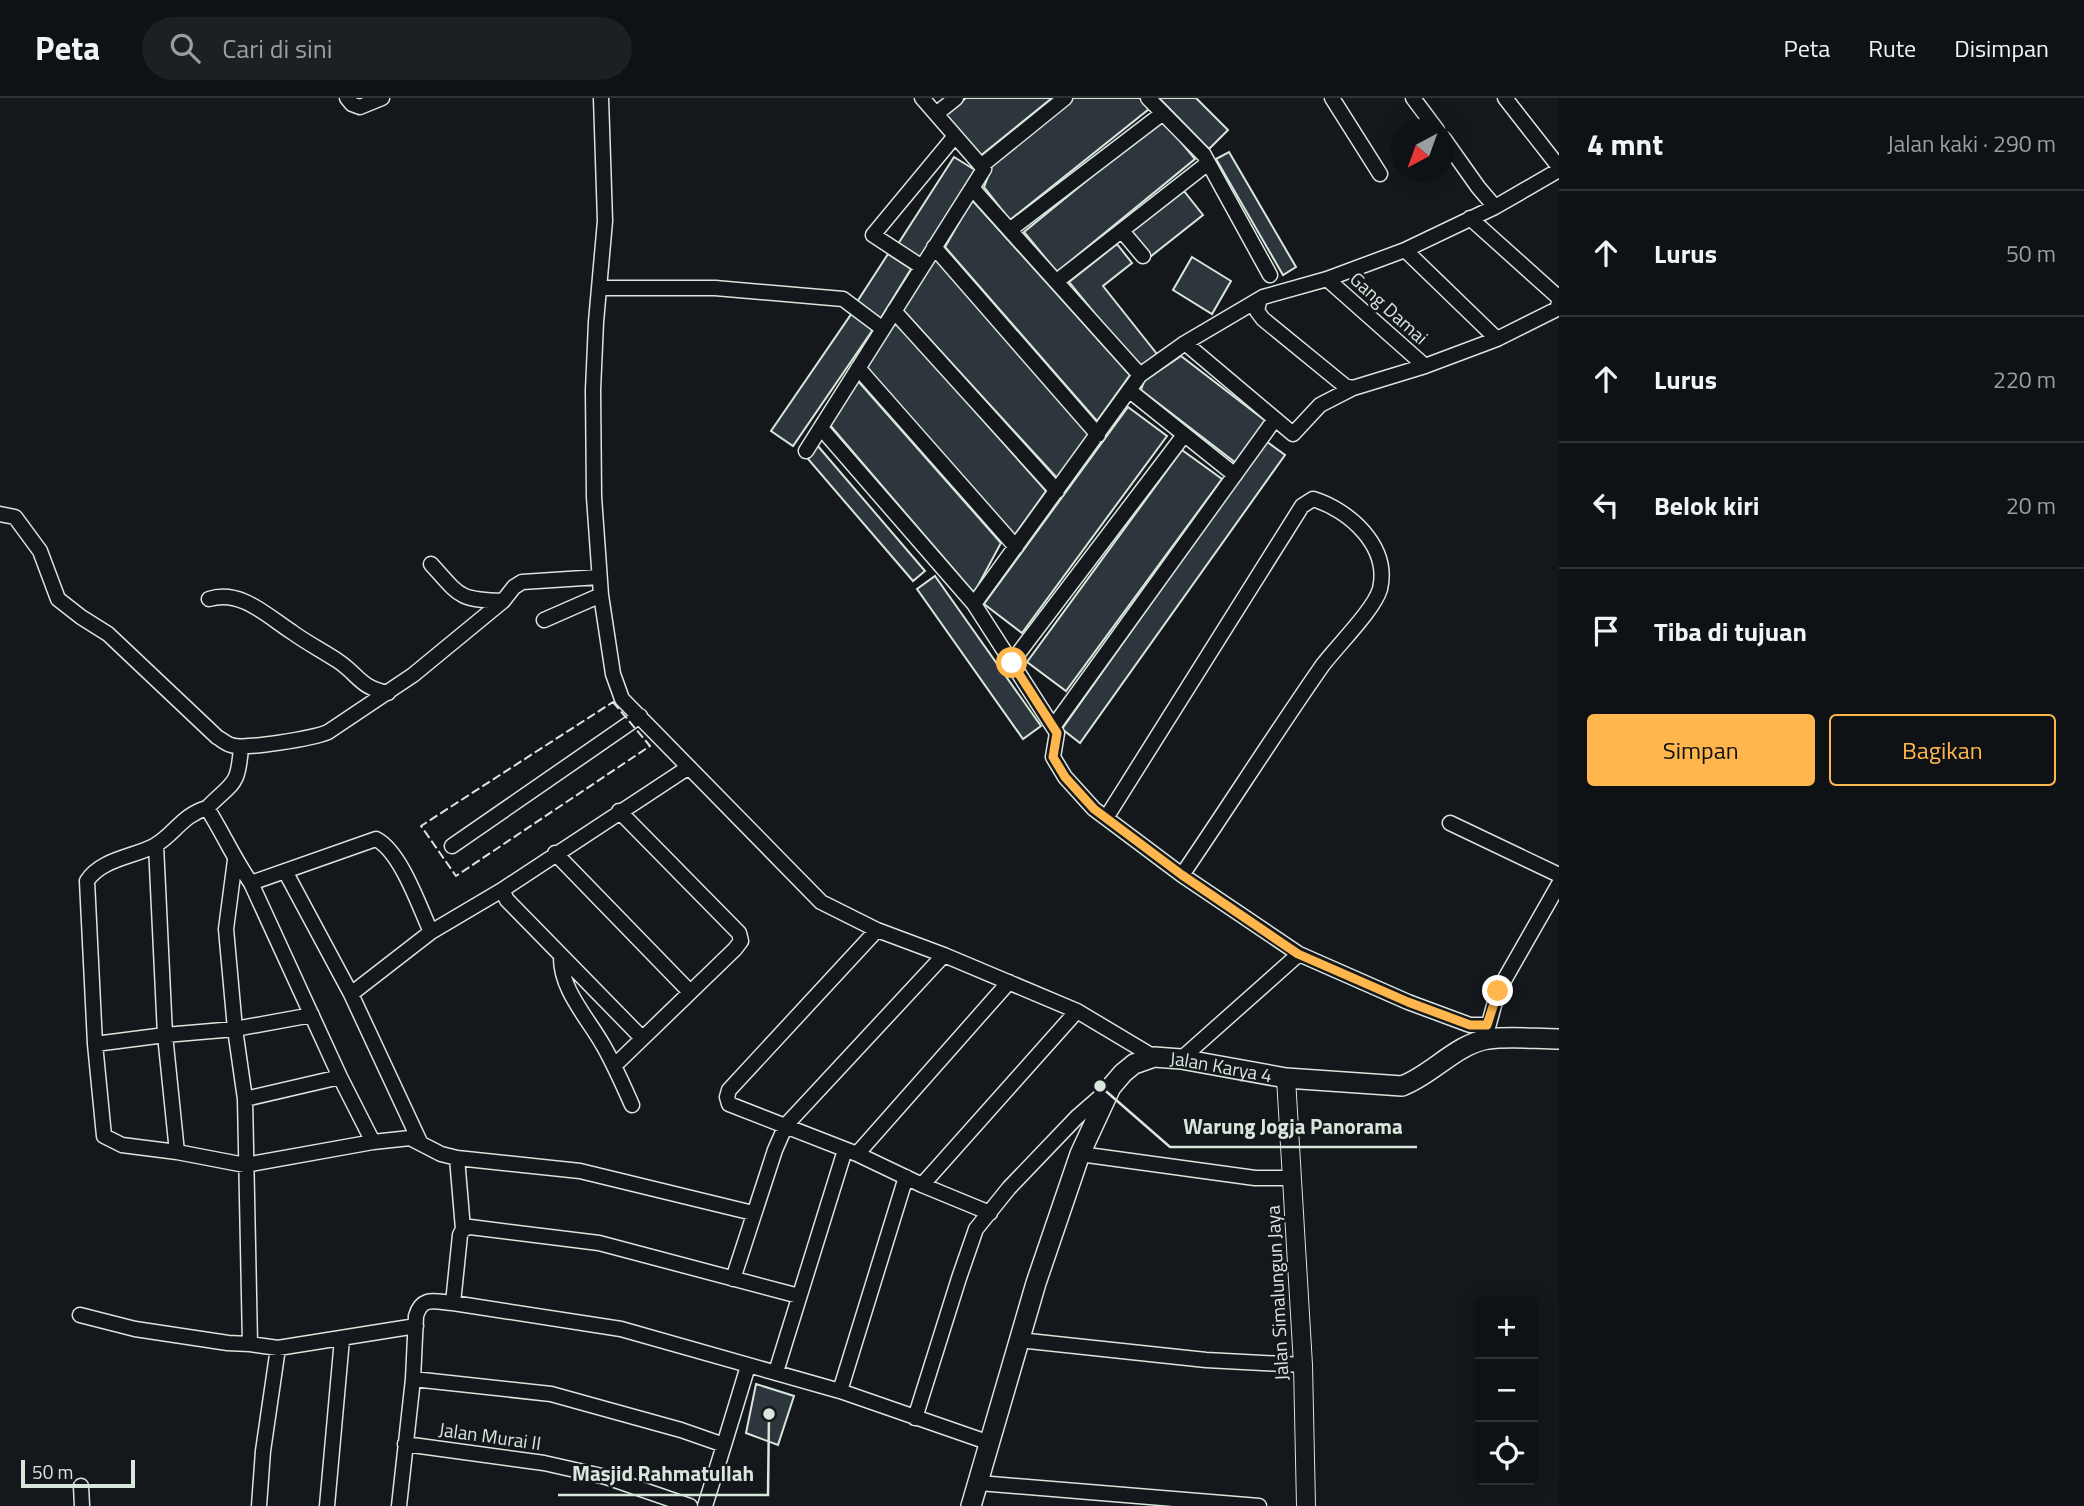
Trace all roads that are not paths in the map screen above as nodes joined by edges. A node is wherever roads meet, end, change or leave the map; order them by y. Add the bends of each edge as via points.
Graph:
1 (348, 98) edge
2 (382, 98) edge
3 (601, 98) edge
4 (922, 98) edge
5 (956, 98) edge
6 (1065, 98) edge
7 (1148, 98) edge
8 (1332, 98) edge
9 (1413, 98) edge
10 (1505, 98) edge
11 (1163, 113) junction
12 (936, 114) junction
13 (1429, 119) edge
14 (955, 136) junction
15 (1454, 153) edge
16 (1208, 163) junction
17 (981, 166) junction
18 (1559, 169) edge
19 (1381, 174) dead end
20 (972, 188) junction
21 (1495, 207) junction
22 (1471, 218) junction
23 (1010, 229) junction
24 (1122, 231) junction
25 (934, 247) junction
26 (1405, 250) junction
27 (1143, 256) dead end
28 (922, 267) junction
29 (1270, 275) dead end
30 (1327, 279) junction
31 (1057, 281) junction
32 (599, 288) junction
33 (1259, 302) junction
34 (1559, 302) edge
35 (894, 311) junction
36 (883, 329) junction
37 (1497, 339) junction
38 (1185, 344) junction
39 (1425, 366) junction
40 (858, 368) junction
41 (1140, 375) junction
42 (1353, 388) junction
43 (1130, 391) junction
44 (1275, 419) junction
45 (821, 428) junction
46 (1098, 435) junction
47 (1184, 435) junction
48 (806, 451) dead end
49 (1235, 475) junction
50 (1057, 491) junction
51 (0, 514) edge
52 (1016, 547) junction
53 (431, 564) dead end
54 (599, 577) junction
55 (601, 595) junction
56 (209, 599) dead end
57 (503, 601) junction
58 (974, 604) junction
59 (544, 620) dead end
60 (1012, 663) junction
61 (388, 693) junction
62 (640, 716) junction
63 (1053, 727) junction
64 (241, 747) junction
65 (689, 767) junction
66 (207, 808) junction
67 (619, 811) junction
68 (1106, 818) junction
69 (1450, 823) dead end
70 (156, 845) junction
71 (452, 846) dead end
72 (555, 853) junction
73 (235, 860) junction
74 (285, 871) junction
75 (1182, 875) junction
76 (1559, 875) edge
77 (251, 883) junction
78 (1559, 884) edge
79 (502, 890) junction
80 (877, 930) junction
81 (431, 932) junction
82 (1298, 954) junction
83 (944, 955) junction
84 (561, 956) junction
85 (1009, 982) junction
86 (690, 992) junction
87 (351, 994) junction
88 (1077, 1011) junction
89 (312, 1015) junction
90 (234, 1030) junction
91 (1487, 1032) junction
92 (165, 1035) junction
93 (642, 1038) junction
94 (1559, 1039) edge
95 (95, 1044) junction
96 (1154, 1057) junction
97 (1181, 1059) junction
98 (614, 1066) junction
99 (340, 1077) junction
100 (1286, 1078) junction
101 (1111, 1087) junction
102 (245, 1099) junction
103 (632, 1105) dead end
104 (786, 1125) junction
105 (373, 1142) junction
106 (420, 1142) junction
107 (177, 1152) junction
108 (851, 1152) junction
109 (1080, 1154) junction
110 (457, 1158) junction
111 (245, 1165) junction
112 (906, 1177) junction
113 (1292, 1178) junction
114 (922, 1185) junction
115 (753, 1213) junction
116 (990, 1213) junction
117 (463, 1229) junction
118 (733, 1279) junction
119 (799, 1296) junction
120 (453, 1303) junction
121 (80, 1315) dead end
122 (416, 1326) junction
123 (342, 1339) junction
124 (1019, 1340) junction
125 (250, 1344) junction
126 (278, 1348) junction
127 (1303, 1365) junction
128 (748, 1366) junction
129 (776, 1372) junction
130 (413, 1379) junction
131 (840, 1391) junction
132 (915, 1418) junction
133 (990, 1443) junction
134 (405, 1444) junction
135 (724, 1445) junction
136 (979, 1483) junction
137 (81, 1486) dead end
138 (82, 1506) edge
139 (259, 1506) edge
140 (327, 1506) edge
141 (400, 1506) edge
142 (690, 1506) edge
143 (705, 1506) edge
144 (971, 1506) edge
145 (1259, 1506) edge
146 (1306, 1506) edge

1 - 2 street via 360,107
3 - 32 street via 605,221
4 - 12 street
5 - 12 street
6 - 17 street
7 - 11 street
8 - 19 street
9 - 13 street
10 - 18 street
11 - 16 street
11 - 23 street
12 - 14 street
14 - 17 street
14 - 28 street via 873,236
15 - 21 street
16 - 24 street
16 - 29 street
17 - 20 street via 984,169
18 - 21 street
20 - 23 street
20 - 25 street
21 - 22 street
22 - 26 street
22 - 34 street
23 - 31 street
24 - 27 street
24 - 31 street
25 - 28 street
25 - 46 street
26 - 30 street
26 - 37 street
28 - 35 street
30 - 33 street
30 - 39 street, Gang Damai
31 - 41 street
32 - 36 street via 715,288 843,299
32 - 54 street via 593,390
33 - 38 street
33 - 42 street via 1257,311 1263,319
34 - 37 street via 1556,309
35 - 36 street
35 - 50 street
36 - 40 street
37 - 39 street
38 - 41 street
38 - 44 street
39 - 42 street
40 - 45 street
40 - 52 street
41 - 43 street
42 - 44 street via 1320,405 1293,434
43 - 46 street
43 - 47 street
44 - 49 street
45 - 48 street
45 - 58 street
46 - 50 street
47 - 49 street
47 - 60 street
49 - 63 street
50 - 52 street
51 - 64 street via 15,517 37,545 58,599 108,634 217,737
52 - 58 street
53 - 57 street via 457,594
54 - 55 street
54 - 57 street via 522,582
55 - 59 street
55 - 62 street via 613,674 622,699
56 - 61 street via 221,595 251,604 373,690
57 - 61 street
58 - 60 street
60 - 63 street
61 - 64 street via 319,736
62 - 65 street
62 - 71 street
63 - 68 street via 1057,733 1053,757 1065,777
64 - 66 street via 239,774
65 - 67 street
65 - 80 street via 821,902
66 - 70 street via 180,822
66 - 73 street
67 - 72 street
67 - 86 street via 739,933 741,941 735,949
68 - 75 street
68 - 75 street via 1302,506 1313,499 1328,504 1369,536 1380,569 1380,590 1317,673
69 - 76 street
70 - 92 street
70 - 95 street via 98,868 87,881
72 - 79 street
72 - 86 street
73 - 77 street
73 - 90 street via 226,929
74 - 77 street
74 - 81 street via 376,839 394,856
74 - 87 street
75 - 82 street
77 - 89 street
78 - 91 street via 1498,991
79 - 81 street
79 - 84 street
80 - 83 street
80 - 104 street via 729,1090 729,1104 736,1109
81 - 87 street
82 - 91 street
82 - 97 street
83 - 85 street
83 - 104 street
84 - 93 street
84 - 98 street via 561,971 572,996
85 - 88 street
85 - 108 street
86 - 93 street
87 - 106 street
88 - 96 street
88 - 114 street
89 - 90 street
89 - 99 street
90 - 92 street
90 - 102 street
91 - 94 main road, Jalan Karya 4
91 - 100 main road, Jalan Karya 4 via 1402,1086
92 - 95 street
92 - 107 street
93 - 98 street
95 - 107 street via 104,1136 122,1145
96 - 97 main road, Jalan Karya 4
96 - 101 main road, Jalan Karya 4 via 1134,1064
97 - 100 main road, Jalan Karya 4
98 - 103 street
99 - 102 street
99 - 105 street
100 - 113 street, Jalan Simalungun Jaya
101 - 109 main road, Jalan Karya 4
101 - 116 street via 1077,1116
102 - 111 street
104 - 108 street
104 - 115 street
105 - 106 street via 405,1138
105 - 111 street
106 - 110 street
107 - 111 street
108 - 112 street
108 - 119 street
109 - 113 street via 1255,1178
109 - 124 main road, Jalan Karya 4
110 - 115 street via 580,1171
110 - 117 street
111 - 125 street
112 - 114 street
112 - 131 street
113 - 127 street, Jalan Simalungun Jaya
114 - 116 street
115 - 118 street
116 - 132 street via 976,1230
117 - 118 street via 599,1243
117 - 120 street
118 - 119 street
119 - 129 street
120 - 122 street via 421,1303
120 - 128 street via 621,1329
121 - 125 street via 135,1329
122 - 123 street
122 - 130 street
123 - 126 street
123 - 140 street
124 - 127 street via 1206,1360
124 - 133 main road, Jalan Karya 4
125 - 126 street
126 - 139 street via 262,1451
127 - 146 street, Jalan Simalungun Jaya
128 - 129 street
128 - 135 street
129 - 131 street
130 - 134 street
130 - 135 street via 551,1394
131 - 132 street
132 - 133 street
133 - 136 main road, Jalan Karya 4
134 - 141 street
134 - 142 street, Jalan Murai II via 544,1463 606,1477
135 - 143 street
136 - 144 main road, Jalan Karya 4
136 - 145 street
137 - 138 street

